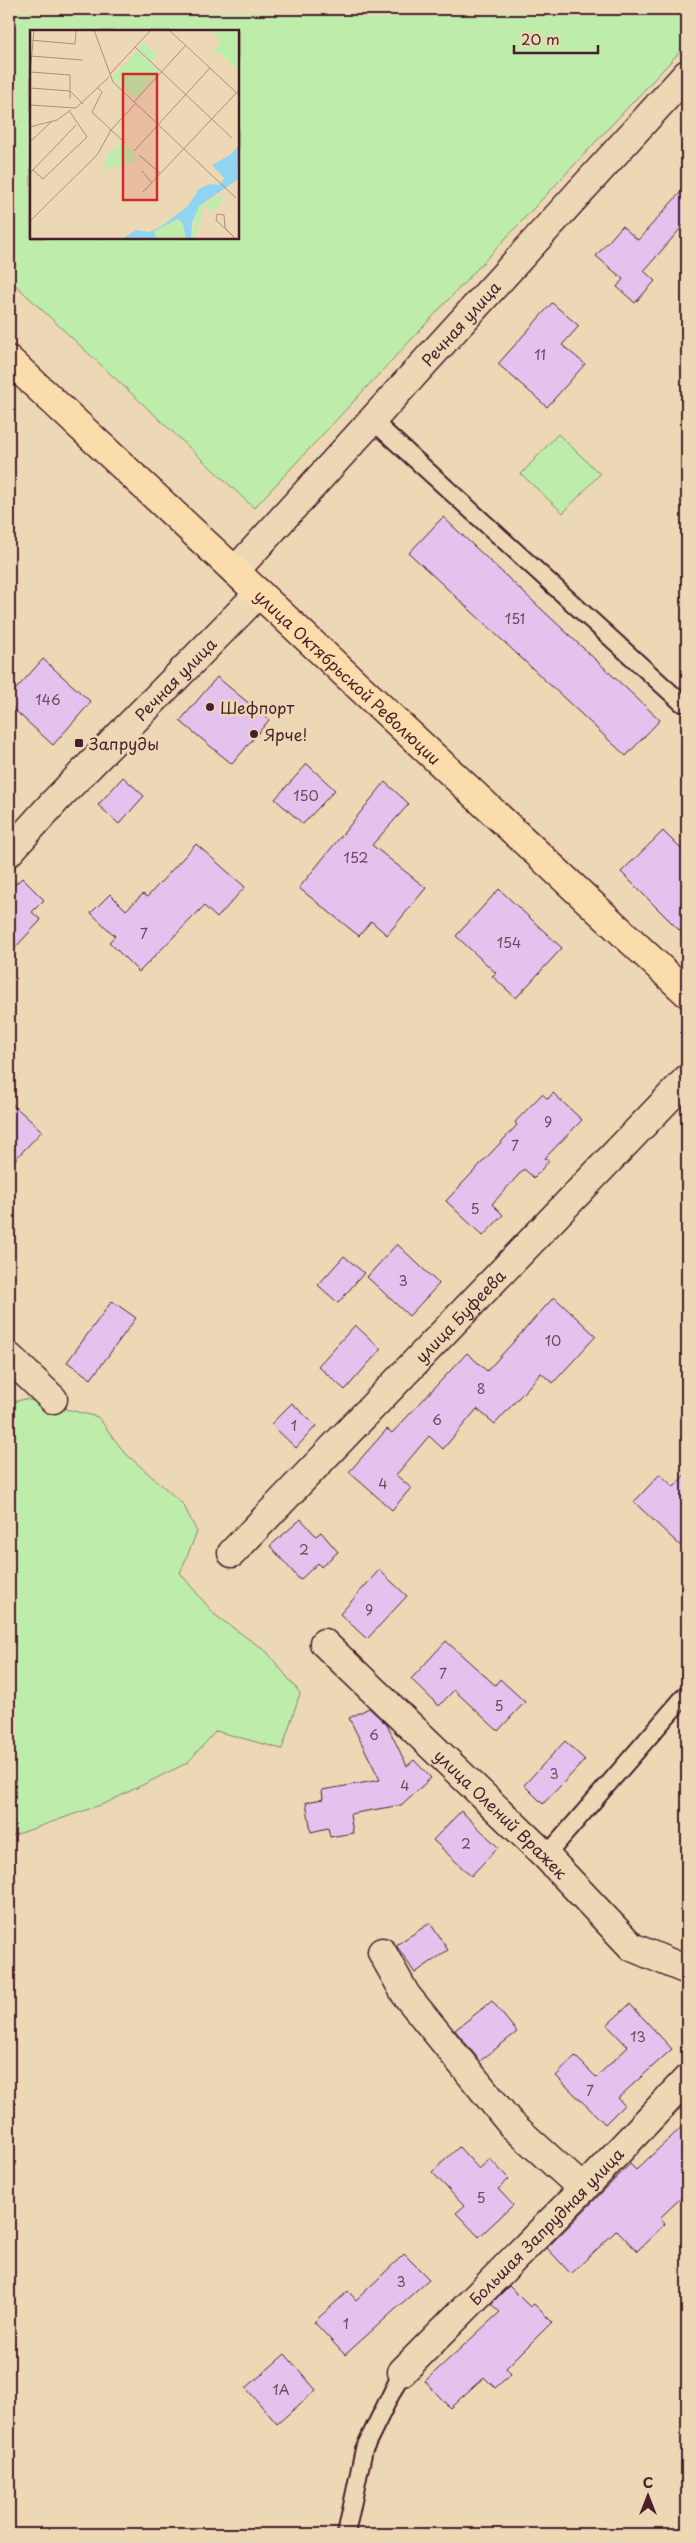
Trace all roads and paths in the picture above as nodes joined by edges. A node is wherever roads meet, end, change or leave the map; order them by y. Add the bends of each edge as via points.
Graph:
1 (687, 74) edge
2 (9, 360) edge
3 (373, 421) junction
4 (235, 571) junction
5 (259, 593) junction
6 (682, 704) dead end
7 (9, 852) edge
8 (687, 993) edge
9 (687, 1079) edge
10 (9, 1358) edge
11 (53, 1399) dead end
12 (232, 1554) dead end
13 (324, 1643) dead end
14 (687, 1693) edge
15 (546, 1856) junction
16 (382, 1952) dead end
17 (687, 1970) edge
18 (687, 2079) edge
19 (583, 2189) junction
20 (402, 2372) joint
21 (346, 2534) edge

1 - 3 street, Речная улица
2 - 4 main road, улица Октябрьской Революции
3 - 4 street, Речная улица
3 - 6 lane
4 - 5 main road, улица Октябрьской Революции
5 - 7 street, Речная улица
5 - 8 main road, улица Октябрьской Революции
9 - 12 street, улица Буфеева
10 - 11 street
13 - 15 street, улица Олений Вражек
14 - 15 lane
15 - 17 street, улица Олений Вражек via 632,1947
16 - 19 street via 406,1995 512,2124
18 - 19 street, Большая Запрудная улица
19 - 20 street, Большая Запрудная улица
20 - 21 lane via 364,2449

